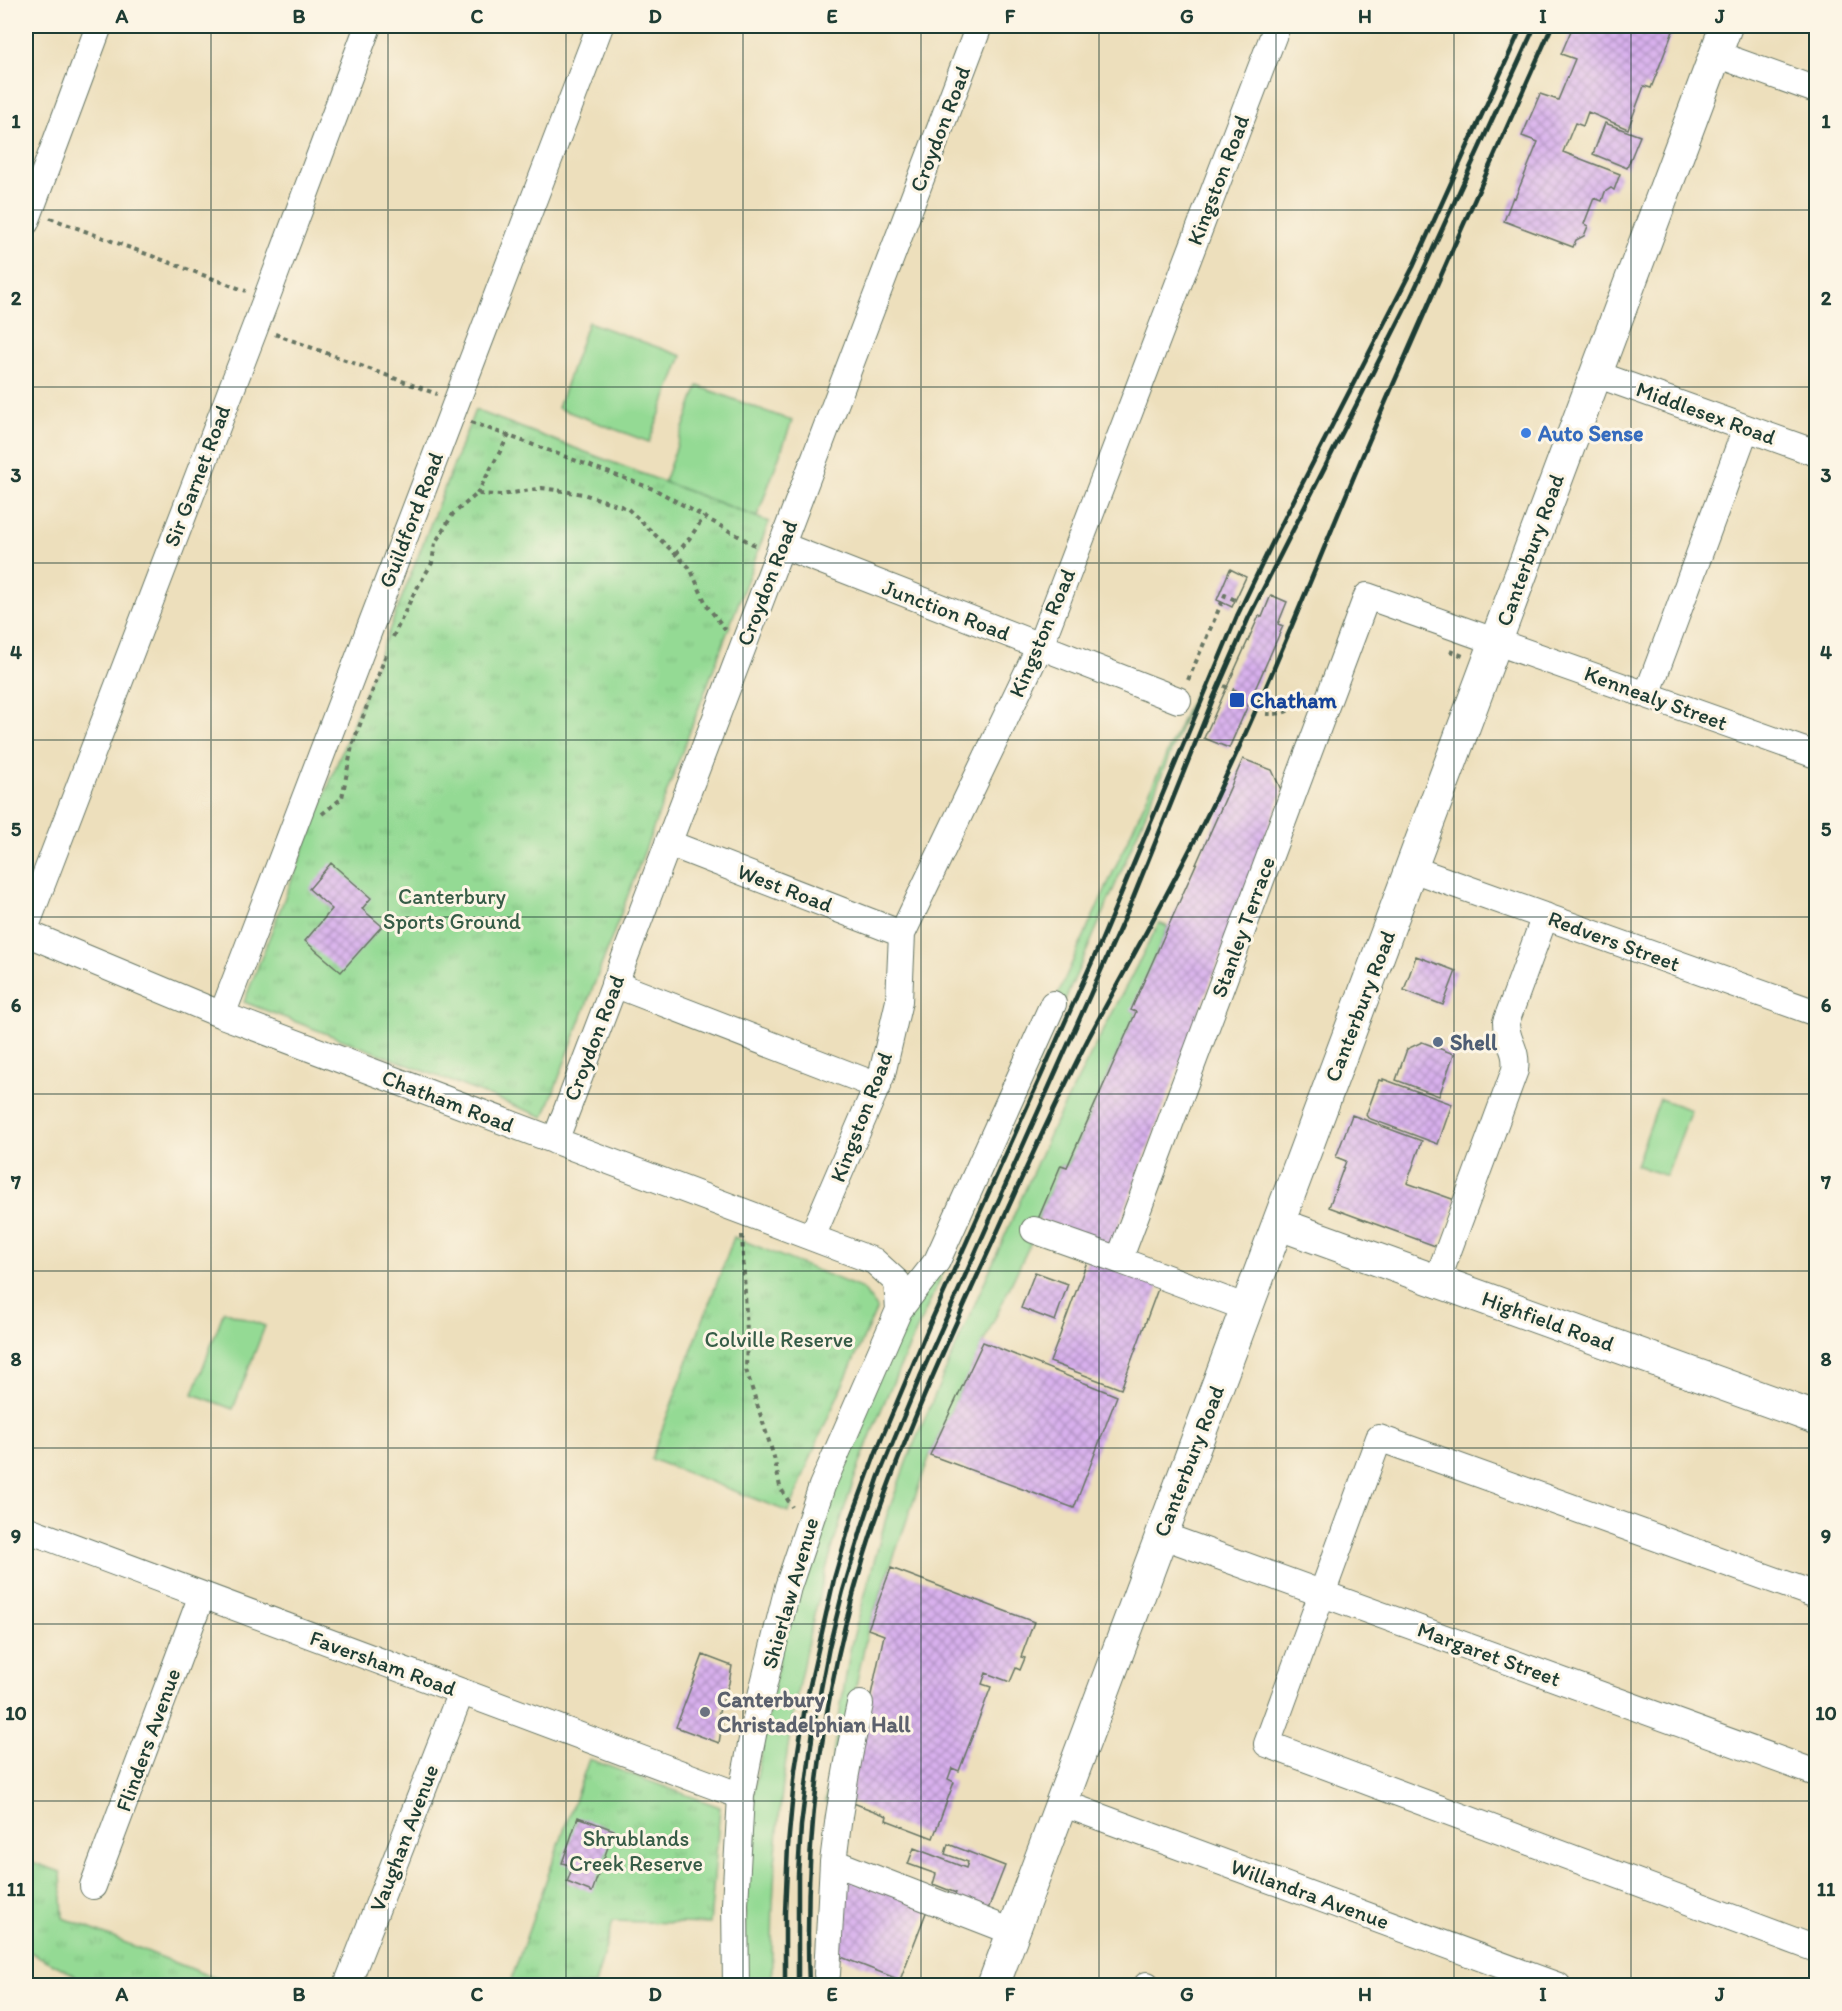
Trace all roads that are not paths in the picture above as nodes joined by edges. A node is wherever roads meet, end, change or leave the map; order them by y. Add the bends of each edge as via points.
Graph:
1 (99, 26) edge
2 (368, 26) edge
3 (600, 26) edge
4 (979, 26) edge
5 (1277, 26) edge
6 (1721, 40) edge
7 (1816, 90) edge
8 (28, 217) edge
9 (1596, 374) junction
10 (1746, 428) junction
11 (1816, 453) edge
12 (781, 545) junction
13 (1496, 642) junction
14 (1040, 646) junction
15 (1183, 691) road end
16 (1647, 695) junction
17 (1816, 755) edge
18 (668, 843) junction
19 (1412, 869) junction
20 (1545, 916) junction
21 (26, 926) edge
22 (26, 933) edge
23 (902, 934) junction
24 (614, 984) junction
25 (1053, 1005) dead end
26 (1816, 1013) edge
27 (222, 1015) junction
28 (878, 1086) junction
29 (555, 1141) junction
30 (1279, 1224) junction
31 (1034, 1230) dead end
32 (812, 1237) junction
33 (1119, 1260) junction
34 (1437, 1281) junction
35 (1247, 1308) junction
36 (899, 1310) junction
37 (1816, 1418) edge
38 (26, 1529) edge
39 (1161, 1535) junction
40 (1323, 1594) junction
41 (1816, 1594) edge
42 (202, 1595) junction
43 (461, 1692) junction
44 (860, 1704) dead end
45 (1816, 1773) edge
46 (741, 1796) junction
47 (1062, 1803) junction
48 (832, 1862) junction
49 (93, 1886) dead end
50 (1013, 1932) junction
51 (1816, 1948) edge
52 (827, 1974) dead end
53 (347, 1985) edge
54 (736, 1986) edge
55 (993, 1986) edge
56 (1558, 1986) edge

1 - 8 street
2 - 21 street, Sir Garnet Road
3 - 27 street, Guildford Road
4 - 12 street, Croydon Road
5 - 14 street, Kingston Road
6 - 7 street
6 - 9 main road, Canterbury Road
9 - 10 street, Middlesex Road
9 - 13 main road, Canterbury Road
10 - 11 street, Middlesex Road
10 - 16 street
12 - 14 street, Junction Road
12 - 18 street, Croydon Road
13 - 16 street, Kennealy Street
13 - 19 main road, Canterbury Road
13 - 33 street, Stanley Terrace via 1367,596
14 - 15 street, Junction Road
14 - 23 street, Kingston Road
16 - 17 street, Kennealy Street
18 - 23 street, West Road
18 - 24 street, Croydon Road
19 - 20 street, Redvers Street
19 - 30 main road, Canterbury Road
20 - 26 street, Redvers Street
20 - 34 street via 1506,1022 1506,1034 1517,1057 1515,1070
22 - 27 street, Chatham Road
23 - 28 street, Kingston Road via 899,1001
24 - 28 street
24 - 29 street, Croydon Road
25 - 36 street, Shierlaw Avenue via 937,1261
27 - 29 street, Chatham Road
28 - 32 street, Kingston Road
29 - 32 street, Chatham Road
30 - 34 main road, Highfield Road
30 - 35 main road, Canterbury Road
31 - 33 street
32 - 36 street, Chatham Road via 874,1261 897,1282
33 - 35 street
34 - 37 main road, Highfield Road
35 - 39 main road, Canterbury Road
36 - 46 street, Shierlaw Avenue via 822,1486 788,1587
38 - 42 street, Faversham Road
39 - 40 street, Margaret Street
39 - 47 main road, Canterbury Road
40 - 41 street via 1378,1438
40 - 45 street, Margaret Street
40 - 51 street via 1267,1744
42 - 43 street, Faversham Road
42 - 49 street, Flinders Avenue
43 - 46 street, Faversham Road
43 - 53 street, Vaughan Avenue
44 - 48 street
46 - 54 street, Shierlaw Avenue via 735,1904
47 - 50 main road, Canterbury Road
47 - 56 street, Willandra Avenue
48 - 50 street
48 - 52 street
50 - 55 main road, Canterbury Road

